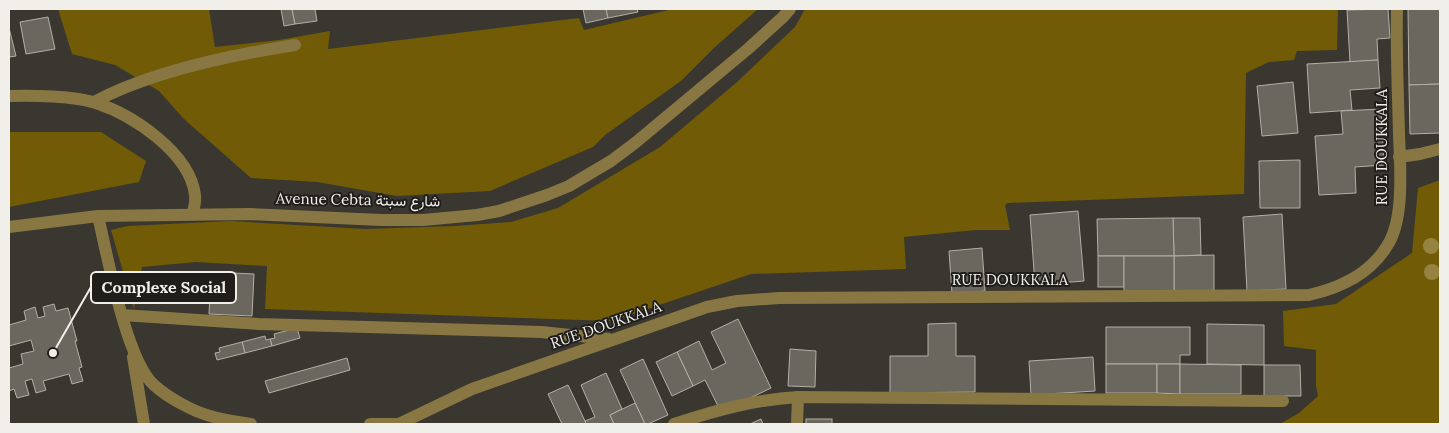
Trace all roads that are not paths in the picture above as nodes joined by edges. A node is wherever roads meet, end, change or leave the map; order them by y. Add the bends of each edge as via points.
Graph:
1 (790, 9) edge
2 (1397, 9) edge
3 (295, 45) dead end
4 (9, 96) edge
5 (94, 102) junction
6 (1440, 149) edge
7 (1400, 157) junction
8 (193, 213) junction
9 (98, 216) junction
10 (9, 228) edge
11 (122, 315) junction
12 (614, 339) junction
13 (130, 340) junction
14 (798, 397) junction
15 (1283, 401) dead end
16 (144, 424) edge
17 (251, 424) edge
18 (370, 424) edge
19 (400, 424) edge
20 (674, 424) edge
21 (797, 424) edge

1 - 8 street, Avenue Cebta شارع سبتة via 749,48 611,161 569,186 517,206 477,215 424,220
2 - 7 street, RUE DOUKKALA
3 - 5 street via 175,71 116,90
4 - 5 street
5 - 8 street via 146,128 165,144 194,186
6 - 7 street
7 - 12 street, RUE DOUKKALA via 1398,215 1388,245 1357,277 1327,291 1301,295 756,299 728,302
8 - 9 street, Avenue Cebta شارع سبتة
9 - 10 street, Avenue Cebta شارع سبتة
9 - 11 street
11 - 12 street via 259,324 541,332
11 - 13 street
12 - 19 street, RUE DOUKKALA via 472,390
13 - 16 street
13 - 17 street via 152,384 209,416
14 - 15 street
14 - 20 street via 736,405
14 - 21 street
18 - 19 street

